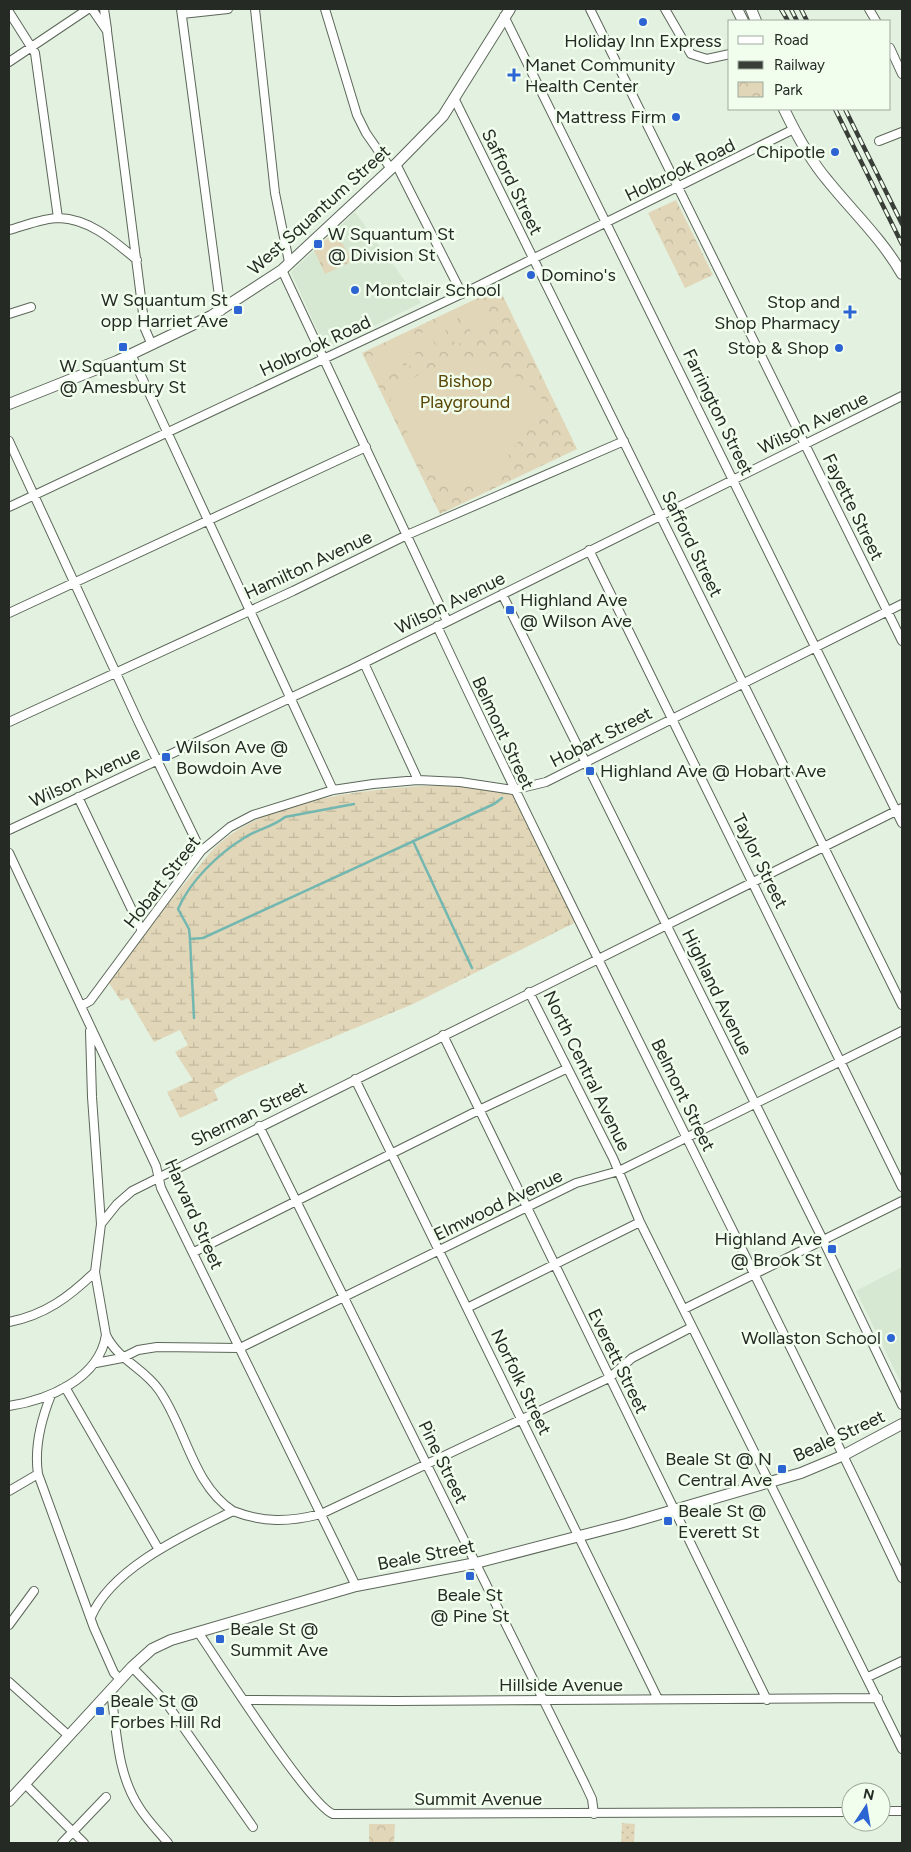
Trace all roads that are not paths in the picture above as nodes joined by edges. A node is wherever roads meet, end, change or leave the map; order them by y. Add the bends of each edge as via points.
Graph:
1 (90, 9) edge
2 (104, 9) edge
3 (228, 9) edge
4 (255, 9) edge
5 (325, 9) edge
6 (590, 9) edge
7 (665, 9) edge
8 (869, 9) edge
9 (182, 11) edge
10 (9, 12) edge
11 (507, 13) edge
12 (875, 20) edge
13 (107, 31) junction
14 (32, 46) junction
15 (891, 50) edge
16 (728, 54) edge
17 (9, 62) edge
18 (902, 74) edge
19 (454, 98) junction
20 (784, 110) edge
21 (794, 129) junction
22 (902, 132) edge
23 (879, 141) dead end
24 (394, 166) junction
25 (679, 188) junction
26 (58, 218) junction
27 (607, 223) junction
28 (9, 230) edge
29 (137, 260) junction
30 (533, 260) junction
31 (285, 266) junction
32 (902, 274) edge
33 (462, 294) junction
34 (30, 307) dead end
35 (221, 311) junction
36 (9, 314) edge
37 (152, 345) junction
38 (131, 354) junction
39 (324, 359) junction
40 (902, 396) edge
41 (9, 404) edge
42 (166, 433) junction
43 (9, 441) edge
44 (624, 441) junction
45 (805, 443) junction
46 (366, 447) junction
47 (734, 480) junction
48 (33, 496) junction
49 (9, 507) edge
50 (662, 515) junction
51 (208, 521) junction
52 (407, 535) junction
53 (589, 550) junction
54 (75, 583) junction
55 (502, 594) junction
56 (902, 604) edge
57 (250, 610) junction
58 (888, 612) junction
59 (9, 613) edge
60 (447, 621) junction
61 (437, 626) junction
62 (902, 642) edge
63 (816, 648) junction
64 (364, 663) junction
65 (116, 672) junction
66 (744, 684) junction
67 (291, 698) junction
68 (672, 718) junction
69 (9, 722) edge
70 (158, 760) junction
71 (585, 762) junction
72 (418, 780) junction
73 (332, 790) junction
74 (513, 790) junction
75 (78, 797) junction
76 (899, 809) edge
77 (902, 823) edge
78 (9, 830) edge
79 (824, 846) junction
80 (201, 851) junction
81 (9, 853) edge
82 (753, 882) junction
83 (666, 924) junction
84 (142, 931) junction
85 (598, 959) junction
86 (529, 992) junction
87 (902, 1005) edge
88 (81, 1006) junction
89 (90, 1027) junction
90 (902, 1031) edge
91 (443, 1035) junction
92 (842, 1062) junction
93 (566, 1069) junction
94 (354, 1079) junction
95 (755, 1105) junction
96 (478, 1110) junction
97 (259, 1126) junction
98 (688, 1138) junction
99 (391, 1154) junction
100 (619, 1172) junction
101 (158, 1177) junction
102 (902, 1187) edge
103 (902, 1200) edge
104 (296, 1201) junction
105 (526, 1206) junction
106 (640, 1222) junction
107 (101, 1224) junction
108 (823, 1240) junction
109 (440, 1251) junction
110 (194, 1252) junction
111 (554, 1265) junction
112 (95, 1272) junction
113 (754, 1274) junction
114 (345, 1297) junction
115 (467, 1308) junction
116 (684, 1309) junction
117 (9, 1322) edge
118 (692, 1327) junction
119 (106, 1335) junction
120 (240, 1348) junction
121 (122, 1358) junction
122 (96, 1363) junction
123 (609, 1378) junction
124 (65, 1387) junction
125 (51, 1396) junction
126 (902, 1405) edge
127 (9, 1406) edge
128 (522, 1419) junction
129 (902, 1424) edge
130 (844, 1455) junction
131 (427, 1464) junction
132 (38, 1474) junction
133 (770, 1482) junction
134 (9, 1491) edge
135 (233, 1510) junction
136 (674, 1510) junction
137 (321, 1514) junction
138 (579, 1536) junction
139 (159, 1550) junction
140 (476, 1563) junction
141 (902, 1578) edge
142 (356, 1586) junction
143 (34, 1591) dead end
144 (91, 1617) junction
145 (9, 1625) edge
146 (198, 1632) junction
147 (902, 1661) edge
148 (132, 1667) junction
149 (868, 1677) junction
150 (120, 1679) junction
151 (9, 1682) edge
152 (107, 1694) junction
153 (878, 1698) junction
154 (658, 1699) junction
155 (244, 1700) junction
156 (544, 1700) junction
157 (766, 1700) junction
158 (69, 1736) junction
159 (902, 1749) edge
160 (25, 1784) junction
161 (106, 1797) dead end
162 (9, 1801) edge
163 (841, 1812) edge
164 (594, 1814) junction
165 (253, 1827) dead end
166 (74, 1832) junction
167 (62, 1843) edge
168 (84, 1843) edge
169 (168, 1843) edge

1 - 13 street
1 - 14 street
2 - 13 street
3 - 9 street
4 - 31 street
5 - 24 street via 357,115 366,133
6 - 25 street, Fayette Street
7 - 16 street via 691,54 707,59
8 - 12 street
9 - 35 street
10 - 14 street
11 - 19 main road, West Squantum Street
11 - 27 street, Farrington Street
13 - 29 street
14 - 17 street
14 - 26 street via 37,62
15 - 18 street
19 - 24 main road, West Squantum Street via 442,116
19 - 30 street, Safford Street
20 - 21 main road
21 - 25 street, Holbrook Road
21 - 32 main road via 826,179 876,237
22 - 23 street
24 - 31 main road, West Squantum Street
24 - 33 street
25 - 27 street, Holbrook Road
25 - 45 street, Fayette Street
26 - 28 street
26 - 29 street via 103,232
27 - 30 street, Holbrook Road
27 - 47 street, Farrington Street
29 - 37 street via 145,329
30 - 33 street, Holbrook Road
30 - 44 street, Safford Street
31 - 35 main road, West Squantum Street
31 - 39 street
33 - 39 street, Holbrook Road
34 - 36 street
35 - 37 main road, West Squantum Street
37 - 38 main road, West Squantum Street
38 - 41 main road, West Squantum Street
38 - 42 street
39 - 42 street, Holbrook Road
39 - 46 street
40 - 45 street, Wilson Avenue
42 - 48 street, Holbrook Road
42 - 51 street
43 - 48 street
44 - 50 street, Safford Street
44 - 52 street, Hamilton Avenue
45 - 47 street, Wilson Avenue
45 - 58 street, Fayette Street
46 - 51 street
46 - 52 street
47 - 50 street, Wilson Avenue
47 - 63 street, Farrington Street
48 - 49 street, Holbrook Road
48 - 54 street
50 - 53 street, Wilson Avenue
50 - 66 street, Safford Street
51 - 54 street
51 - 57 street
52 - 57 street, Hamilton Avenue
52 - 60 street
53 - 55 street, Wilson Avenue
53 - 68 street, Taylor Street
54 - 59 street
54 - 65 street
55 - 60 street, Wilson Avenue
55 - 71 street, Highland Avenue
56 - 58 street, Hobart Street
57 - 65 street, Hamilton Avenue
57 - 67 street
58 - 62 street, Fayette Street
58 - 63 street, Hobart Street
60 - 61 street, Wilson Avenue
61 - 64 street, Wilson Avenue
61 - 74 street, Belmont Street
63 - 66 street, Hobart Street
63 - 76 street, Farrington Street
64 - 67 street, Wilson Avenue
64 - 72 street
65 - 69 street, Hamilton Avenue
65 - 70 street
66 - 68 street, Hobart Street
66 - 79 street, Safford Street
67 - 70 street, Wilson Avenue
67 - 73 street
68 - 71 street, Hobart Street
68 - 82 street, Taylor Street
70 - 75 street, Wilson Avenue
70 - 80 street
71 - 74 street, Hobart Street via 546,782
71 - 83 street, Highland Avenue
72 - 73 street, Hobart Street
72 - 74 street, Hobart Street
73 - 80 street, Hobart Street via 253,815 230,827
74 - 85 street, Belmont Street
75 - 78 street, Wilson Avenue
75 - 84 street
76 - 77 street, Farrington Street
76 - 79 street, North Central Avenue
79 - 82 street, North Central Avenue
79 - 87 street, Safford Street
80 - 84 street, Hobart Street
81 - 88 street, Harvard Street
82 - 83 street, North Central Avenue
82 - 92 street, Taylor Street
83 - 85 street, North Central Avenue
83 - 95 street, Highland Avenue
84 - 88 street, Hobart Street via 90,1001
85 - 86 street, North Central Avenue
85 - 98 street, Belmont Street
86 - 91 street, Sherman Street
86 - 93 street, North Central Avenue
88 - 89 street, Harvard Street
89 - 101 street, Harvard Street via 156,1166
89 - 107 street
90 - 92 street, Elmwood Avenue
91 - 94 street, Sherman Street
91 - 96 street, Everett Street
92 - 95 street, Elmwood Avenue
92 - 102 street, Taylor Street
93 - 96 street
93 - 100 street, North Central Avenue
94 - 97 street, Sherman Street
94 - 99 street, Norfolk Street
95 - 98 street, Elmwood Avenue
95 - 108 street, Highland Avenue
96 - 99 street
96 - 105 street, Everett Street
97 - 101 street, Sherman Street
97 - 104 street, Pine Street
98 - 100 street, Elmwood Avenue
98 - 113 street, Belmont Street
99 - 104 street
99 - 109 street, Norfolk Street
100 - 105 street, Elmwood Avenue via 576,1183
100 - 106 street, North Central Avenue
101 - 107 street, Sherman Street via 132,1191
101 - 110 street, Harvard Street
103 - 108 street
104 - 110 street
104 - 114 street, Pine Street
105 - 109 street, Elmwood Avenue
105 - 111 street, Everett Street
106 - 111 street
106 - 116 street, North Central Avenue
107 - 112 street
108 - 113 street
108 - 126 street, Highland Avenue
109 - 114 street, Elmwood Avenue
109 - 115 street, Norfolk Street
110 - 120 street, Harvard Street
111 - 115 street
111 - 123 street, Everett Street
112 - 117 street via 52,1307 29,1318
112 - 119 street
113 - 116 street
113 - 130 street, Belmont Street
114 - 120 street, Elmwood Avenue
114 - 131 street, Pine Street
115 - 128 street, Norfolk Street
116 - 118 street, North Central Avenue
118 - 123 street via 632,1358
118 - 133 street, North Central Avenue
119 - 121 street
119 - 122 street
120 - 121 street, Elmwood Avenue via 157,1347 138,1350
120 - 137 street, Harvard Street
121 - 122 street, Elmwood Avenue
121 - 135 street via 158,1388 201,1475
122 - 124 street, Elmwood Avenue
123 - 128 street
123 - 136 street, Everett Street
124 - 125 street, Elmwood Avenue
124 - 139 street
125 - 127 street, Elmwood Avenue
125 - 132 street via 37,1447
128 - 131 street
128 - 138 street, Norfolk Street
129 - 130 main road, Beale Street
130 - 133 main road, Beale Street via 801,1474
130 - 141 street, Belmont Street
131 - 137 street
131 - 140 street, Pine Street
132 - 134 street
132 - 144 street
133 - 136 main road, Beale Street
133 - 149 street, North Central Avenue
135 - 137 street via 245,1516 276,1522
135 - 139 street
136 - 138 main road, Beale Street
136 - 157 street, Everett Street
137 - 142 street, Harvard Street
138 - 140 main road, Beale Street
138 - 154 street, Norfolk Street
139 - 144 street via 132,1567 97,1603
140 - 142 main road, Beale Street
140 - 156 street, Pine Street
142 - 146 main road, Beale Street
143 - 145 street
144 - 150 street via 114,1673
146 - 148 main road, Beale Street via 152,1649
146 - 155 street, Summit Avenue
147 - 149 street
148 - 150 main road, Beale Street
148 - 165 street via 166,1702
149 - 153 street, North Central Avenue
150 - 152 main road, Beale Street
151 - 158 street
152 - 158 main road, Beale Street
152 - 169 street via 112,1699 120,1759 128,1786 139,1807
153 - 157 street, Hillside Avenue
153 - 159 street, North Central Avenue
154 - 156 street, Hillside Avenue
154 - 157 street, Hillside Avenue
155 - 156 street, Hillside Avenue
155 - 164 street, Summit Avenue via 310,1793 333,1814
156 - 164 street, Pine Street via 592,1799
158 - 160 main road, Beale Street
160 - 162 main road, Beale Street
160 - 166 street
161 - 166 street
163 - 164 street, Summit Avenue
166 - 167 street
166 - 168 street

